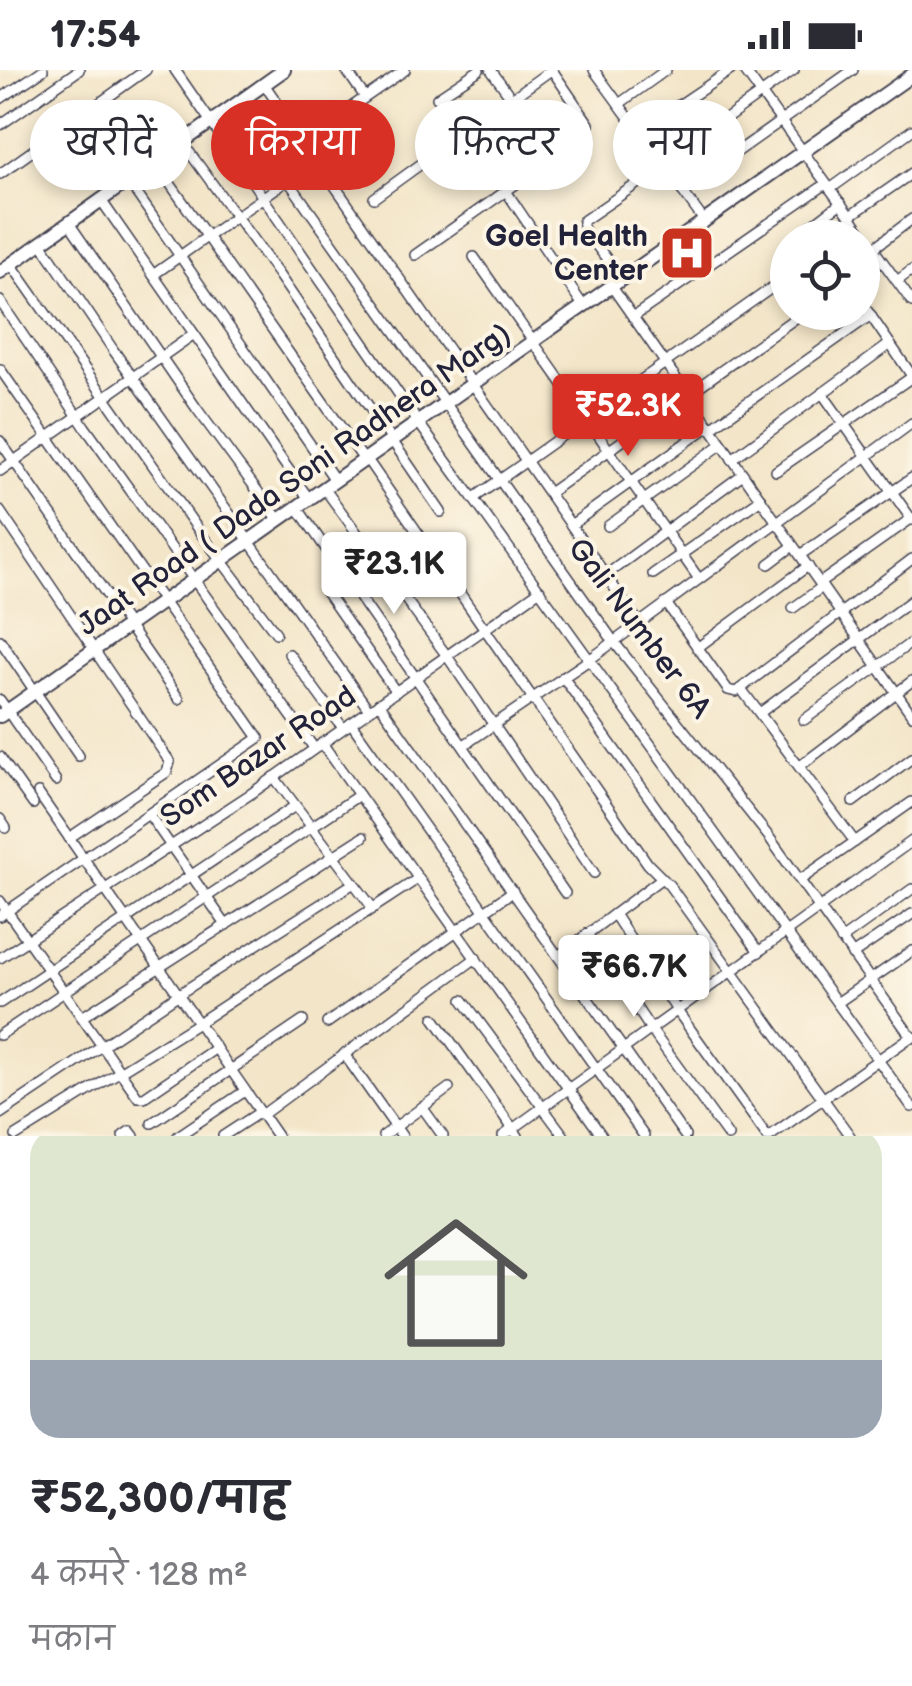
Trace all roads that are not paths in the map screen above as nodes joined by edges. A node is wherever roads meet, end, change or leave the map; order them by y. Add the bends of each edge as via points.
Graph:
1 (42, 70) edge
2 (79, 70) edge
3 (146, 70) edge
4 (175, 70) edge
5 (284, 70) edge
6 (346, 70) edge
7 (405, 70) edge
8 (479, 70) edge
9 (491, 70) edge
10 (666, 70) edge
11 (732, 70) edge
12 (744, 70) edge
13 (794, 70) edge
14 (853, 70) edge
15 (546, 71) edge
16 (599, 72) edge
17 (912, 76) edge
18 (264, 84) junction
19 (761, 94) junction
20 (364, 98) junction
21 (437, 98) dead end
22 (512, 98) junction
23 (0, 99) edge
24 (242, 100) edge
25 (361, 100) edge
26 (570, 100) edge
27 (616, 100) edge
28 (625, 100) edge
29 (687, 100) edge
30 (745, 105) edge
31 (210, 122) junction
32 (781, 122) junction
33 (0, 125) edge
34 (912, 130) edge
35 (191, 136) edge
36 (803, 153) junction
37 (191, 154) edge
38 (1, 171) edge
39 (912, 172) edge
40 (828, 187) junction
41 (115, 190) edge
42 (134, 190) edge
43 (176, 190) edge
44 (274, 190) edge
45 (297, 190) edge
46 (629, 190) edge
47 (506, 191) joint
48 (682, 192) joint
49 (263, 198) junction
50 (374, 198) dead end
51 (101, 200) junction
52 (840, 203) junction
53 (237, 216) junction
54 (850, 216) junction
55 (912, 219) edge
56 (818, 220) edge
57 (853, 220) edge
58 (704, 222) junction
59 (69, 224) junction
60 (208, 236) junction
61 (42, 243) junction
62 (880, 243) edge
63 (416, 254) dead end
64 (182, 256) junction
65 (474, 256) dead end
66 (880, 257) edge
67 (6, 268) edge
68 (912, 270) edge
69 (153, 276) junction
70 (897, 281) junction
71 (618, 284) junction
72 (770, 288) edge
73 (0, 301) edge
74 (912, 302) edge
75 (584, 306) junction
76 (633, 317) junction
77 (880, 329) edge
78 (778, 330) edge
79 (849, 330) edge
80 (194, 334) junction
81 (534, 342) junction
82 (890, 344) junction
83 (161, 358) junction
84 (666, 364) junction
85 (0, 369) edge
86 (911, 372) edge
87 (133, 378) junction
88 (472, 384) junction
89 (686, 394) junction
90 (822, 394) junction
91 (105, 397) junction
92 (444, 403) junction
93 (78, 417) junction
94 (588, 417) junction
95 (418, 422) junction
96 (912, 422) edge
97 (844, 424) junction
98 (710, 427) junction
99 (47, 436) junction
100 (0, 440) edge
101 (392, 440) junction
102 (722, 444) junction
103 (609, 448) junction
104 (866, 455) junction
105 (365, 459) junction
106 (732, 459) junction
107 (14, 461) junction
108 (528, 463) junction
109 (776, 470) dead end
110 (0, 471) edge
111 (743, 474) junction
112 (912, 478) edge
113 (631, 480) junction
114 (500, 481) junction
115 (330, 484) junction
116 (892, 492) junction
117 (549, 493) junction
118 (309, 498) junction
119 (474, 498) junction
120 (761, 499) junction
121 (645, 500) junction
122 (297, 508) junction
123 (0, 510) edge
124 (442, 512) dead end
125 (912, 519) edge
126 (280, 520) junction
127 (776, 521) junction
128 (571, 525) junction
129 (608, 526) dead end
130 (666, 530) junction
131 (250, 541) junction
132 (794, 546) junction
133 (682, 554) junction
134 (800, 556) junction
135 (912, 559) edge
136 (222, 561) junction
137 (769, 564) dead end
138 (808, 566) junction
139 (653, 574) dead end
140 (606, 576) junction
141 (699, 578) junction
142 (194, 580) junction
143 (821, 585) junction
144 (540, 590) junction
145 (326, 592) dead end
146 (912, 600) edge
147 (162, 602) junction
148 (666, 604) junction
149 (793, 608) dead end
150 (840, 612) junction
151 (639, 623) junction
152 (130, 624) junction
153 (486, 629) junction
154 (276, 634) dead end
155 (0, 640) edge
156 (860, 640) junction
157 (614, 642) junction
158 (912, 642) edge
159 (95, 648) junction
160 (697, 648) junction
161 (289, 654) dead end
162 (447, 656) junction
163 (590, 660) junction
164 (878, 666) junction
165 (417, 677) junction
166 (563, 677) junction
167 (912, 681) edge
168 (742, 690) junction
169 (35, 692) junction
170 (396, 692) junction
171 (896, 692) junction
172 (532, 697) junction
173 (179, 699) dead end
174 (379, 703) junction
175 (2, 709) edge
176 (370, 710) junction
177 (760, 712) junction
178 (912, 715) edge
179 (804, 720) dead end
180 (494, 724) junction
181 (347, 725) junction
182 (464, 745) junction
183 (318, 746) junction
184 (79, 756) dead end
185 (0, 757) edge
186 (912, 758) edge
187 (800, 766) junction
188 (274, 777) junction
189 (56, 781) dead end
190 (38, 793) dead end
191 (359, 795) junction
192 (853, 802) dead end
193 (912, 802) edge
194 (33, 804) dead end
195 (294, 806) junction
196 (150, 816) junction
197 (312, 828) junction
198 (70, 838) junction
199 (364, 838) dead end
200 (912, 841) edge
201 (855, 842) junction
202 (170, 846) junction
203 (331, 856) junction
204 (83, 857) junction
205 (191, 874) junction
206 (594, 874) dead end
207 (419, 878) junction
208 (662, 878) junction
209 (800, 880) junction
210 (354, 883) junction
211 (106, 888) junction
212 (912, 889) edge
213 (513, 891) junction
214 (565, 892) dead end
215 (208, 898) junction
216 (0, 901) edge
217 (372, 907) junction
218 (818, 907) junction
219 (486, 911) junction
220 (4, 914) edge
221 (614, 914) junction
222 (912, 914) edge
223 (126, 917) junction
224 (226, 924) junction
225 (458, 932) junction
226 (786, 932) junction
227 (587, 934) junction
228 (27, 940) junction
229 (841, 940) junction
230 (142, 942) junction
231 (912, 951) edge
232 (759, 952) junction
233 (558, 956) junction
234 (852, 956) junction
235 (0, 958) edge
236 (476, 958) junction
237 (160, 968) junction
238 (49, 972) junction
239 (732, 972) junction
240 (870, 980) junction
241 (64, 994) junction
242 (178, 994) junction
243 (463, 1000) dead end
244 (0, 1003) edge
245 (837, 1003) junction
246 (678, 1012) junction
247 (82, 1017) junction
248 (434, 1018) dead end
249 (303, 1021) dead end
250 (198, 1023) junction
251 (326, 1023) dead end
252 (652, 1031) junction
253 (0, 1034) edge
254 (912, 1037) edge
255 (103, 1046) junction
256 (216, 1048) junction
257 (625, 1050) junction
258 (344, 1054) junction
259 (878, 1059) junction
260 (230, 1068) junction
261 (597, 1070) junction
262 (120, 1072) junction
263 (449, 1088) dead end
264 (570, 1089) junction
265 (245, 1091) junction
266 (823, 1098) junction
267 (912, 1106) edge
268 (422, 1107) junction
269 (544, 1108) junction
270 (0, 1114) edge
271 (261, 1114) junction
272 (152, 1123) dead end
273 (395, 1126) junction
274 (516, 1132) edge
275 (16, 1136) edge
276 (123, 1136) edge
277 (134, 1136) edge
278 (178, 1136) edge
279 (223, 1136) edge
280 (277, 1136) edge
281 (383, 1136) edge
282 (402, 1136) edge
283 (443, 1136) edge
284 (503, 1136) edge
285 (564, 1136) edge
286 (602, 1136) edge
287 (644, 1136) edge
288 (685, 1136) edge
289 (728, 1136) edge
290 (771, 1136) edge
291 (850, 1136) edge

1 - 23 street
2 - 33 street
3 - 38 street
4 - 31 street
5 - 18 street
6 - 20 street
7 - 20 street
8 - 21 street
9 - 22 street
10 - 28 street
11 - 29 street
12 - 19 street
13 - 19 street
14 - 32 street
15 - 22 street
15 - 26 street
16 - 27 street
17 - 36 street, Jaat Road ( Dada Soni Radhera Marg)
18 - 24 street
18 - 88 street
19 - 30 street
19 - 32 street
20 - 25 street
22 - 50 street
31 - 35 street
31 - 49 street
32 - 36 street
32 - 48 street
34 - 40 street
36 - 40 street
36 - 58 street, Jaat Road ( Dada Soni Radhera Marg)
37 - 53 street
39 - 54 street
40 - 52 street
40 - 76 street
41 - 51 street
42 - 64 street
43 - 60 street
44 - 49 street
45 - 92 street, Gali Number 6A
46 - 71 street via 583,222
47 - 63 street
47 - 75 street
48 - 58 street
49 - 53 street
49 - 95 street
51 - 59 street
51 - 69 street
52 - 54 street
52 - 56 street
53 - 60 street
53 - 101 street
54 - 57 street
55 - 62 street
58 - 71 street, Jaat Road ( Dada Soni Radhera Marg)
59 - 61 street
59 - 83 street
60 - 64 street
60 - 105 street
61 - 67 street
61 - 87 street
64 - 69 street
64 - 115 street
65 - 81 street
66 - 70 street
67 - 91 street
68 - 70 street
69 - 80 street
70 - 74 street
71 - 75 street, Jaat Road ( Dada Soni Radhera Marg)
71 - 76 street
72 - 84 street
73 - 93 street
75 - 81 street, Jaat Road ( Dada Soni Radhera Marg)
76 - 84 street
77 - 82 street
78 - 89 street
79 - 98 street
80 - 83 street
80 - 118 street
81 - 88 street, Jaat Road ( Dada Soni Radhera Marg)
81 - 94 street
82 - 86 street
82 - 90 street
83 - 87 street
83 - 126 street
84 - 89 street
84 - 94 street
85 - 99 street
86 - 97 street
87 - 91 street
87 - 131 street
88 - 92 street, Jaat Road ( Dada Soni Radhera Marg)
88 - 108 street
89 - 98 street
89 - 103 street
90 - 97 street
90 - 106 street
91 - 93 street
91 - 136 street
92 - 95 street, Jaat Road ( Dada Soni Radhera Marg)
92 - 114 street, Gali Number 6A
93 - 99 street
93 - 142 street
94 - 103 street
94 - 108 street
95 - 101 street, Jaat Road ( Dada Soni Radhera Marg)
95 - 119 street
96 - 104 street
97 - 104 street
97 - 109 street
98 - 102 street
98 - 113 street
99 - 107 street
99 - 147 street
100 - 107 street
101 - 105 street, Jaat Road ( Dada Soni Radhera Marg)
101 - 124 street
102 - 106 street
102 - 121 street
103 - 113 street
103 - 117 street
104 - 116 street
104 - 127 street
105 - 115 street, Jaat Road ( Dada Soni Radhera Marg)
105 - 153 street
106 - 111 street
107 - 110 street
107 - 152 street
108 - 114 street
108 - 117 street
111 - 120 street
111 - 130 street
112 - 116 street
113 - 121 street
113 - 128 street
114 - 119 street
114 - 157 street, Gali Number 6A
115 - 118 street, Jaat Road ( Dada Soni Radhera Marg)
115 - 162 street
116 - 125 street
116 - 134 street
117 - 128 street
118 - 122 street, Jaat Road ( Dada Soni Radhera Marg)
119 - 144 street
120 - 127 street
120 - 133 street
121 - 129 street
121 - 130 street
122 - 126 street, Jaat Road ( Dada Soni Radhera Marg)
122 - 165 street
123 - 159 street
125 - 143 street
126 - 131 street, Jaat Road ( Dada Soni Radhera Marg)
127 - 132 street
127 - 141 street
128 - 140 street
130 - 133 street
130 - 140 street
131 - 136 street, Jaat Road ( Dada Soni Radhera Marg)
131 - 176 street
132 - 134 street
132 - 137 street
133 - 139 street
133 - 141 street
134 - 138 street
135 - 150 street
136 - 142 street, Jaat Road ( Dada Soni Radhera Marg)
136 - 154 street
138 - 143 street
138 - 160 street
140 - 151 street
141 - 148 street
142 - 147 street, Jaat Road ( Dada Soni Radhera Marg)
142 - 183 street
143 - 149 street
143 - 150 street
144 - 153 street, Som Bazar Road
144 - 163 street
145 - 170 street
146 - 156 street
147 - 152 street, Jaat Road ( Dada Soni Radhera Marg)
147 - 196 street via 259,738
148 - 151 street
148 - 160 street
150 - 156 street
150 - 168 street
151 - 157 street
152 - 159 street, Jaat Road ( Dada Soni Radhera Marg)
152 - 173 street
153 - 162 street, Som Bazar Road
153 - 172 street
155 - 169 street
156 - 164 street
156 - 177 street
157 - 163 street
157 - 209 street, Gali Number 6A
158 - 164 street
159 - 169 street, Jaat Road ( Dada Soni Radhera Marg)
159 - 198 street via 170,762 167,772
160 - 168 street via 728,690
161 - 181 street
162 - 165 street, Som Bazar Road
162 - 180 street
163 - 166 street
163 - 226 street
164 - 171 street
164 - 179 street
165 - 170 street, Som Bazar Road
165 - 182 street
166 - 172 street
166 - 232 street
167 - 171 street
168 - 177 street
169 - 175 street, Jaat Road ( Dada Soni Radhera Marg)
169 - 184 street
170 - 174 street, Som Bazar Road
171 - 178 street
171 - 187 street
172 - 180 street
172 - 208 street
174 - 176 street, Som Bazar Road
174 - 213 street
175 - 189 street
176 - 181 street, Som Bazar Road
177 - 187 street
180 - 182 street
180 - 206 street
181 - 183 street, Som Bazar Road
181 - 219 street
182 - 214 street
183 - 188 street, Som Bazar Road
183 - 191 street
185 - 194 street
186 - 192 street
187 - 201 street
188 - 195 street
188 - 202 street, Som Bazar Road
190 - 198 street
191 - 197 street
191 - 207 street
193 - 201 street
195 - 197 street
195 - 205 street
196 - 202 street
196 - 204 street
197 - 203 street
197 - 215 street
198 - 204 street
199 - 203 street
200 - 218 street
201 - 209 street
202 - 205 street
202 - 211 street, Som Bazar Road
203 - 210 street
203 - 224 street
204 - 211 street
204 - 220 street
205 - 215 street
205 - 223 street
207 - 217 street
207 - 225 street
208 - 221 street
208 - 239 street
209 - 218 street, Gali Number 6A
210 - 217 street
210 - 242 street
211 - 223 street
211 - 228 street, Som Bazar Road
212 - 229 street
213 - 219 street
213 - 233 street
215 - 224 street
215 - 230 street
216 - 220 street
217 - 250 street
218 - 226 street
218 - 229 street
219 - 225 street
219 - 261 street
220 - 228 street
221 - 227 street
221 - 246 street
222 - 234 street
223 - 230 street
223 - 238 street
224 - 237 street
225 - 236 street
225 - 251 street
226 - 232 street
226 - 245 street
227 - 233 street
227 - 252 street
228 - 235 street, Som Bazar Road
228 - 238 street
229 - 234 street
230 - 237 street
230 - 241 street
231 - 240 street
232 - 239 street
233 - 257 street
234 - 240 street
236 - 258 street
236 - 264 street
237 - 242 street
237 - 247 street
238 - 241 street
238 - 244 street
239 - 246 street
239 - 266 street
240 - 245 street
240 - 254 street
241 - 247 street
241 - 253 street
242 - 250 street
242 - 255 street
243 - 269 street
245 - 259 street
246 - 252 street
246 - 290 street
247 - 255 street
248 - 274 street
249 - 260 street
250 - 256 street
250 - 262 street
252 - 257 street
252 - 289 street
254 - 259 street
255 - 262 street
255 - 270 street
256 - 260 street
256 - 262 street via 140,1098
257 - 261 street
257 - 288 street
258 - 271 street
258 - 273 street
259 - 266 street
259 - 267 street
260 - 265 street
260 - 272 street
261 - 264 street
261 - 287 street
262 - 275 street
263 - 268 street
264 - 269 street
264 - 286 street
265 - 271 street
265 - 278 street
266 - 290 street
266 - 291 street
268 - 273 street
268 - 283 street
269 - 274 street
269 - 285 street
271 - 279 street
271 - 280 street
273 - 281 street
273 - 282 street
274 - 284 street
276 - 277 street

